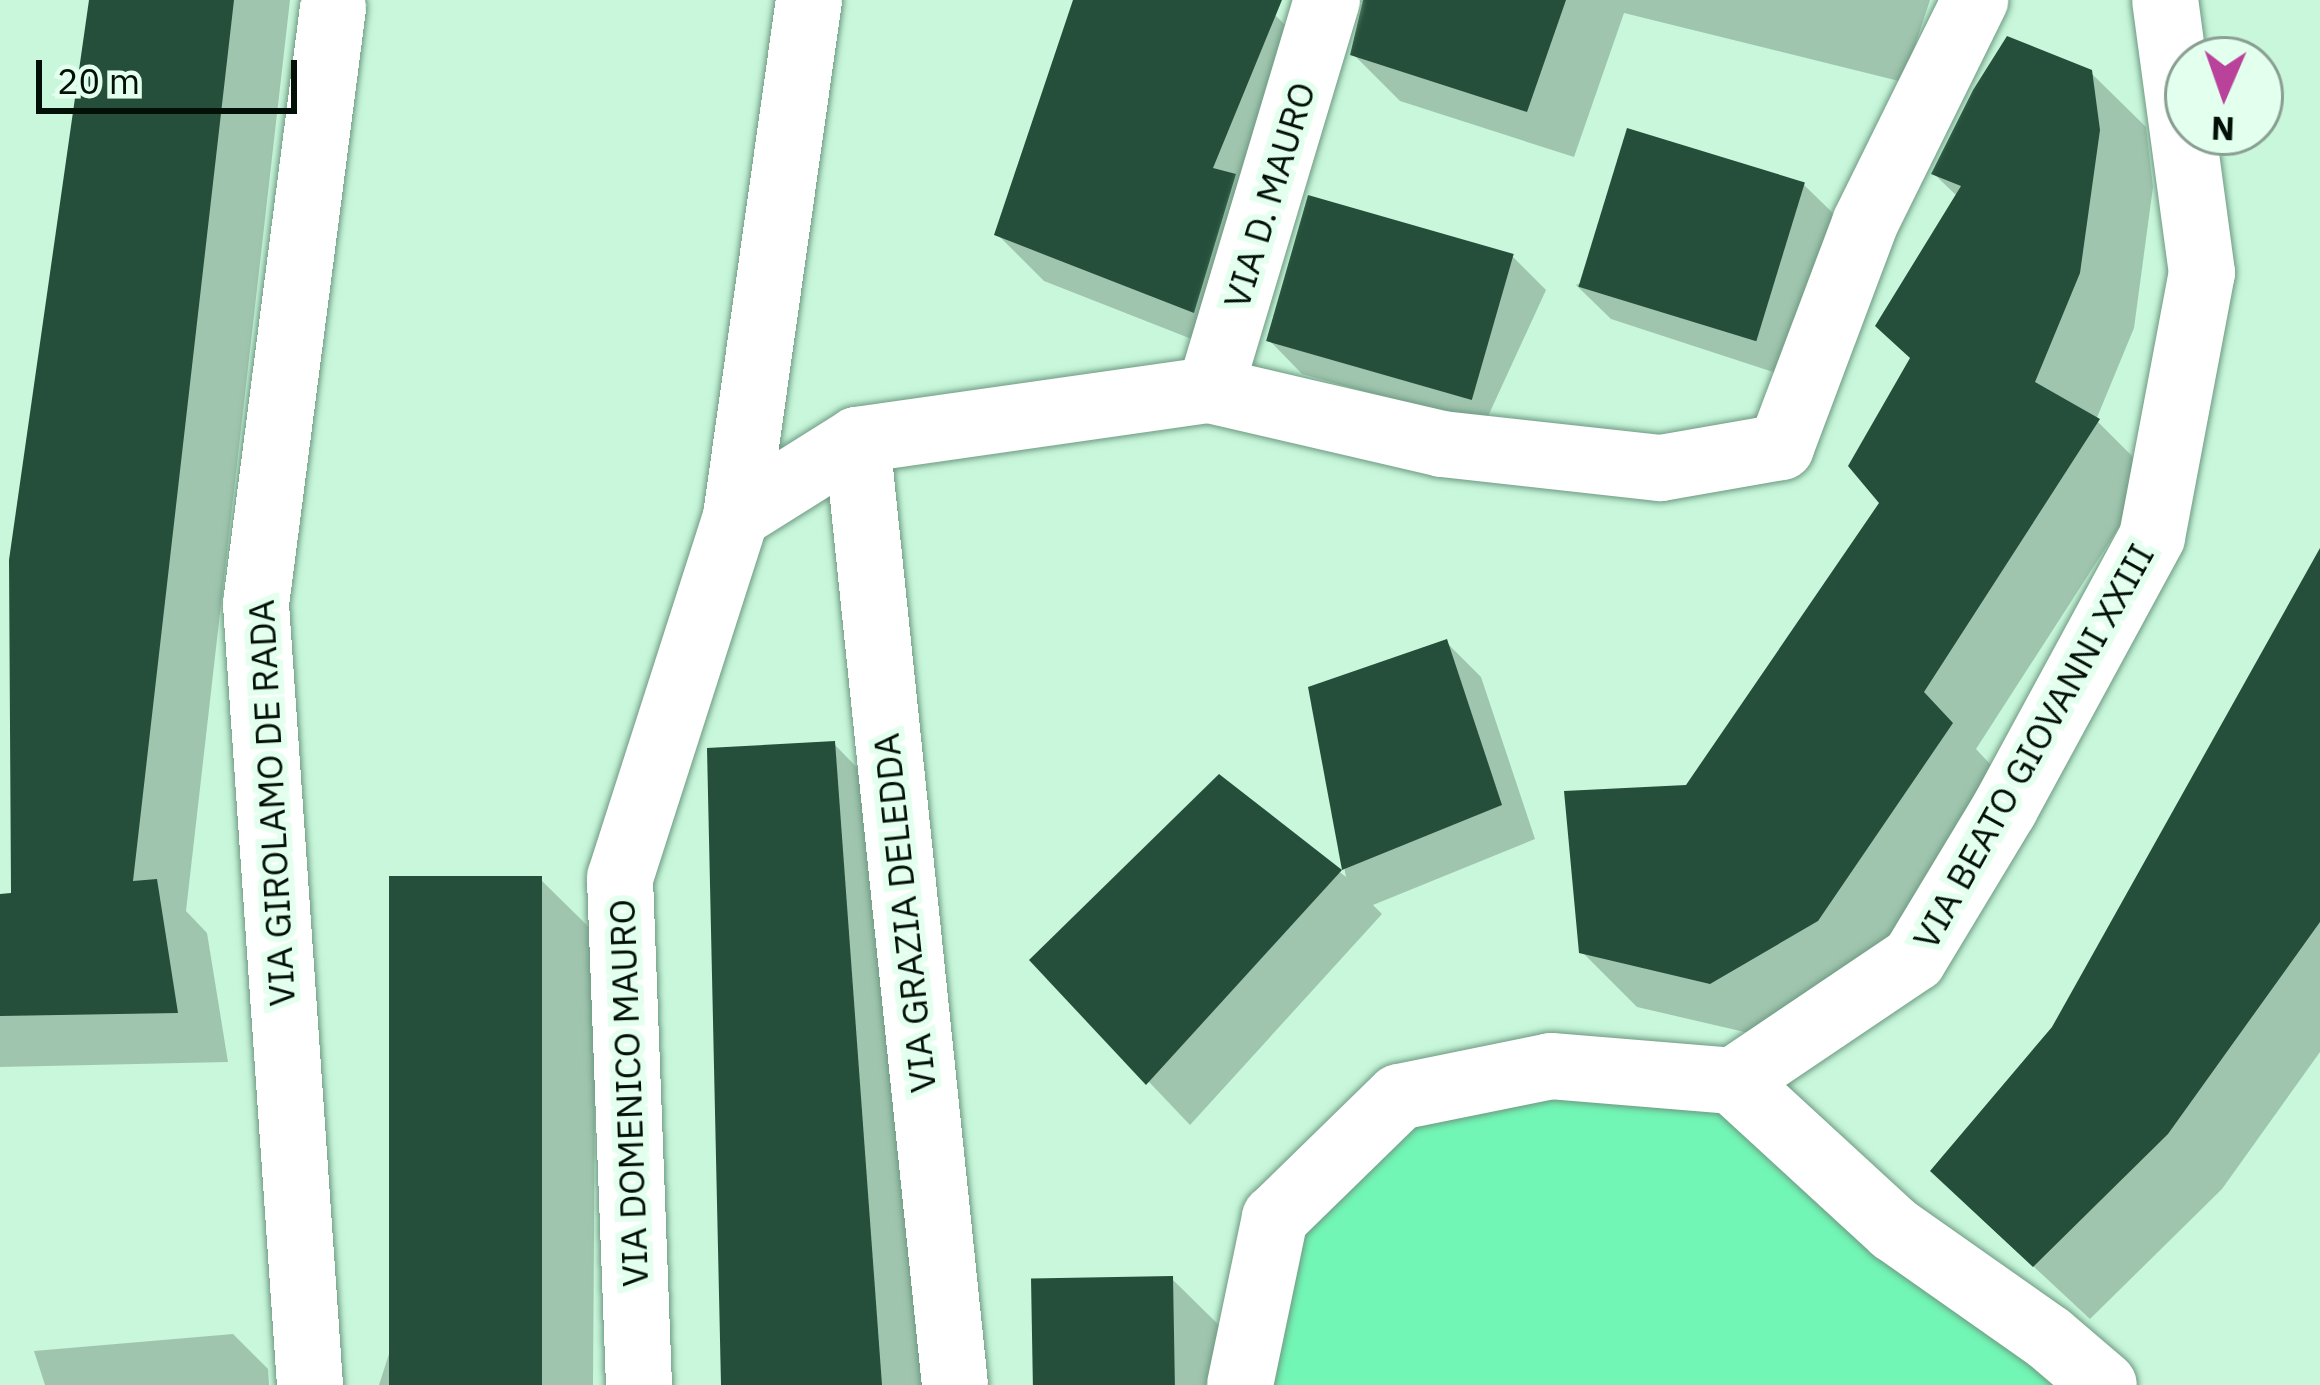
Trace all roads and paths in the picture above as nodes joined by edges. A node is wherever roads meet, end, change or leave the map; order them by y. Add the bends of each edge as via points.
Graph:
1 (809, 0) edge
2 (1327, 0) edge
3 (1976, 0) edge
4 (2165, 0) edge
5 (333, 8) dead end
6 (1210, 390) junction
7 (856, 440) junction
8 (736, 516) junction
9 (1733, 1081) junction
10 (310, 1385) edge
11 (639, 1385) edge
12 (955, 1385) edge
13 (1240, 1385) edge
14 (2104, 1385) edge

1 - 8 street, VIA DOMENICO MAURO
2 - 6 street, VIA D. MAURO
3 - 6 street via 1865,224 1781,447 1660,468 1442,444
4 - 9 street, VIA BEATO GIOVANNI XXIII via 2203,273 2152,537 1914,959
5 - 10 street, VIA GIROLAMO DE RADA via 256,604
6 - 7 street
7 - 8 street
7 - 12 street, VIA GRAZIA DELEDDA
8 - 11 street, VIA DOMENICO MAURO via 620,878
9 - 13 street via 1551,1066 1399,1097 1275,1219
9 - 14 street via 1894,1228

